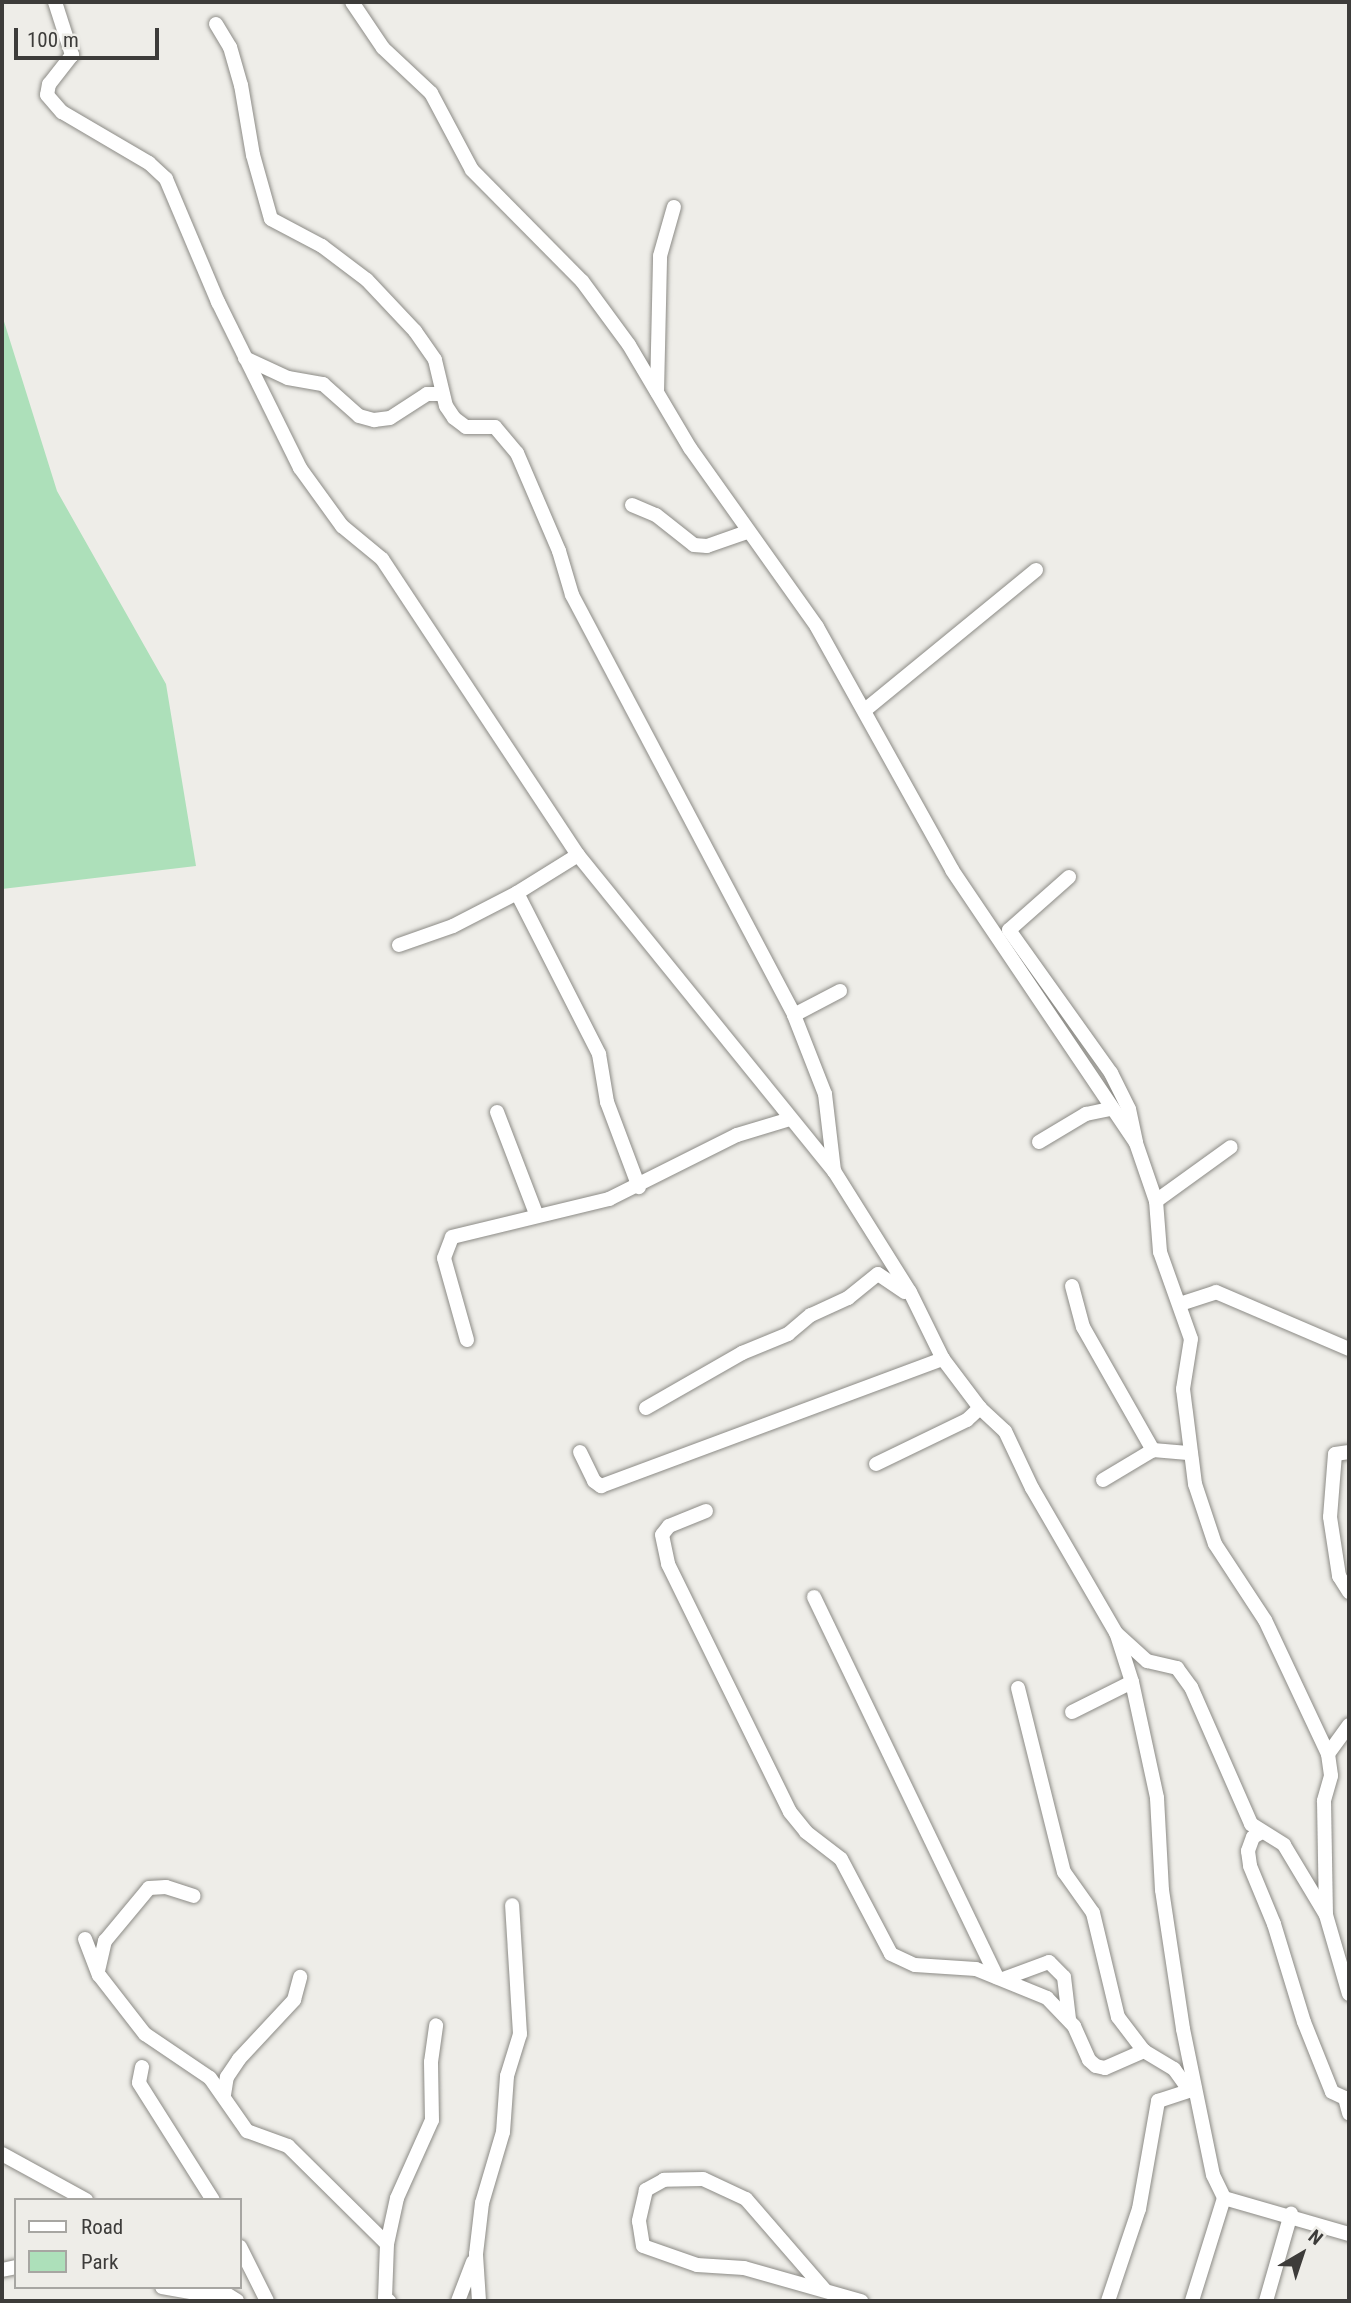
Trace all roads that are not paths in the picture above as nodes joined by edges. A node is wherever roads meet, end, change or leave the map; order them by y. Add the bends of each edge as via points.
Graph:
1 (55, 2) edge
2 (352, 2) edge
3 (216, 24) dead end
4 (674, 207) dead end
5 (245, 358) junction
6 (657, 393) junction
7 (442, 394) junction
8 (632, 505) dead end
9 (747, 532) junction
10 (1036, 570) dead end
11 (865, 710) junction
12 (578, 855) junction
13 (1069, 877) dead end
14 (517, 893) junction
15 (399, 945) dead end
16 (1020, 967) junction
17 (1040, 977) junction
18 (840, 991) dead end
19 (794, 1015) junction
20 (1110, 1109) junction
21 (497, 1112) dead end
22 (790, 1119) junction
23 (1039, 1142) dead end
24 (1136, 1143) junction
25 (1231, 1147) dead end
26 (834, 1171) junction
27 (639, 1187) junction
28 (1156, 1201) junction
29 (537, 1216) junction
30 (1072, 1286) dead end
31 (910, 1292) junction
32 (1180, 1304) junction
33 (467, 1340) dead end
34 (1349, 1349) edge
35 (943, 1359) junction
36 (646, 1408) dead end
37 (979, 1408) junction
38 (1153, 1450) junction
39 (580, 1452) dead end
40 (1191, 1452) junction
41 (1349, 1452) edge
42 (876, 1464) dead end
43 (1103, 1480) dead end
44 (706, 1511) dead end
45 (1349, 1592) edge
46 (814, 1597) dead end
47 (1116, 1633) junction
48 (1132, 1682) junction
49 (1018, 1688) dead end
50 (1072, 1712) dead end
51 (1349, 1725) edge
52 (1328, 1754) junction
53 (1262, 1832) junction
54 (194, 1896) dead end
55 (512, 1905) dead end
56 (1326, 1915) junction
57 (85, 1939) dead end
58 (98, 1970) junction
59 (300, 1977) dead end
60 (1000, 1978) junction
61 (1349, 1994) edge
62 (1069, 2019) junction
63 (436, 2025) dead end
64 (1144, 2051) junction
65 (142, 2067) dead end
66 (1192, 2089) junction
67 (224, 2095) junction
68 (1349, 2113) edge
69 (2, 2154) edge
70 (82, 2198) edge
71 (212, 2198) edge
72 (1224, 2198) junction
73 (1291, 2214) junction
74 (1349, 2234) edge
75 (387, 2244) junction
76 (242, 2251) edge
77 (476, 2254) junction
78 (176, 2289) edge
79 (201, 2289) edge
80 (824, 2289) junction
81 (220, 2295) edge
82 (237, 2301) edge
83 (267, 2301) edge
84 (389, 2301) edge
85 (458, 2301) edge
86 (479, 2301) edge
87 (861, 2301) edge
88 (1108, 2301) edge
89 (1192, 2301) edge
90 (1266, 2301) edge

1 - 5 street via 72,55 49,84 47,95 62,112 149,163 166,179
2 - 6 street via 383,48 431,93 472,170 582,281
3 - 7 street via 230,47 241,85 253,155 271,219 322,246 367,279 435,360
4 - 6 street via 660,256
5 - 7 street via 288,378 323,384 359,416 374,420 390,418 427,394
5 - 12 street via 300,468 342,526 382,559
6 - 9 street
7 - 19 street via 454,418 466,427 495,427 517,453 559,551 572,595
8 - 9 street via 656,515 694,545 707,546
9 - 11 street via 817,627
10 - 11 street
11 - 16 street via 952,870
12 - 14 street
12 - 22 street
13 - 17 street via 1010,930
14 - 15 street via 480,914
14 - 27 street via 599,1054 607,1102
16 - 17 street
16 - 20 street
17 - 24 street via 1111,1073 1129,1110
18 - 19 street
19 - 26 street via 825,1094
20 - 23 street via 1086,1114
20 - 24 street
21 - 29 street
22 - 26 street
22 - 27 street via 737,1135
24 - 28 street
25 - 28 street
26 - 31 street
27 - 29 street
28 - 32 street via 1160,1252
29 - 33 street via 465,1231 448,1243 444,1258
30 - 38 street via 1083,1327
31 - 35 street
31 - 36 street via 878,1274 788,1334 742,1353
32 - 34 street via 1216,1292
32 - 40 street via 1191,1339 1183,1389
35 - 37 street
35 - 39 street via 601,1486
37 - 42 street via 967,1420
37 - 47 street via 989,1412 1005,1431 1032,1488
38 - 40 street
38 - 43 street
40 - 52 street via 1195,1484 1215,1544 1265,1620
41 - 45 street via 1335,1454 1330,1517 1339,1576
44 - 60 street via 669,1526 662,1535 668,1564 790,1812 841,1858 891,1954 901,1962 955,1965
46 - 60 street
47 - 48 street
47 - 53 street via 1147,1661 1177,1668 1251,1824
48 - 50 street
48 - 66 street via 1157,1798 1162,1890
49 - 64 street via 1049,1797 1060,1860 1093,1913 1118,2017
51 - 52 street
52 - 56 street
53 - 56 street via 1284,1844
53 - 68 street via 1253,1837 1248,1851 1250,1866 1332,2092 1345,2098
54 - 58 street via 166,1887 149,1888 104,1941
55 - 77 street via 520,2034 507,2076 503,2132 481,2203
56 - 61 street
57 - 58 street
58 - 67 street via 145,2034 210,2078
59 - 67 street via 294,2000 239,2059 227,2077
60 - 62 street via 1048,1998
60 - 62 street via 1049,1962 1064,1977
62 - 64 street via 1096,2066 1105,2068
63 - 75 street via 432,2120 397,2198
64 - 66 street via 1174,2069
65 - 71 street via 139,2083
66 - 72 street via 1213,2175
66 - 88 street via 1158,2101 1139,2208
67 - 75 street via 247,2131 288,2146
69 - 70 street
72 - 73 street
72 - 89 street
73 - 74 street
73 - 90 street
75 - 84 street via 385,2298
76 - 83 street
77 - 85 street
77 - 86 street
78 - 81 street
79 - 81 street
80 - 80 street via 744,2268 697,2265 643,2246 639,2221 646,2190 664,2180 703,2179 746,2199
80 - 87 street
81 - 82 street

